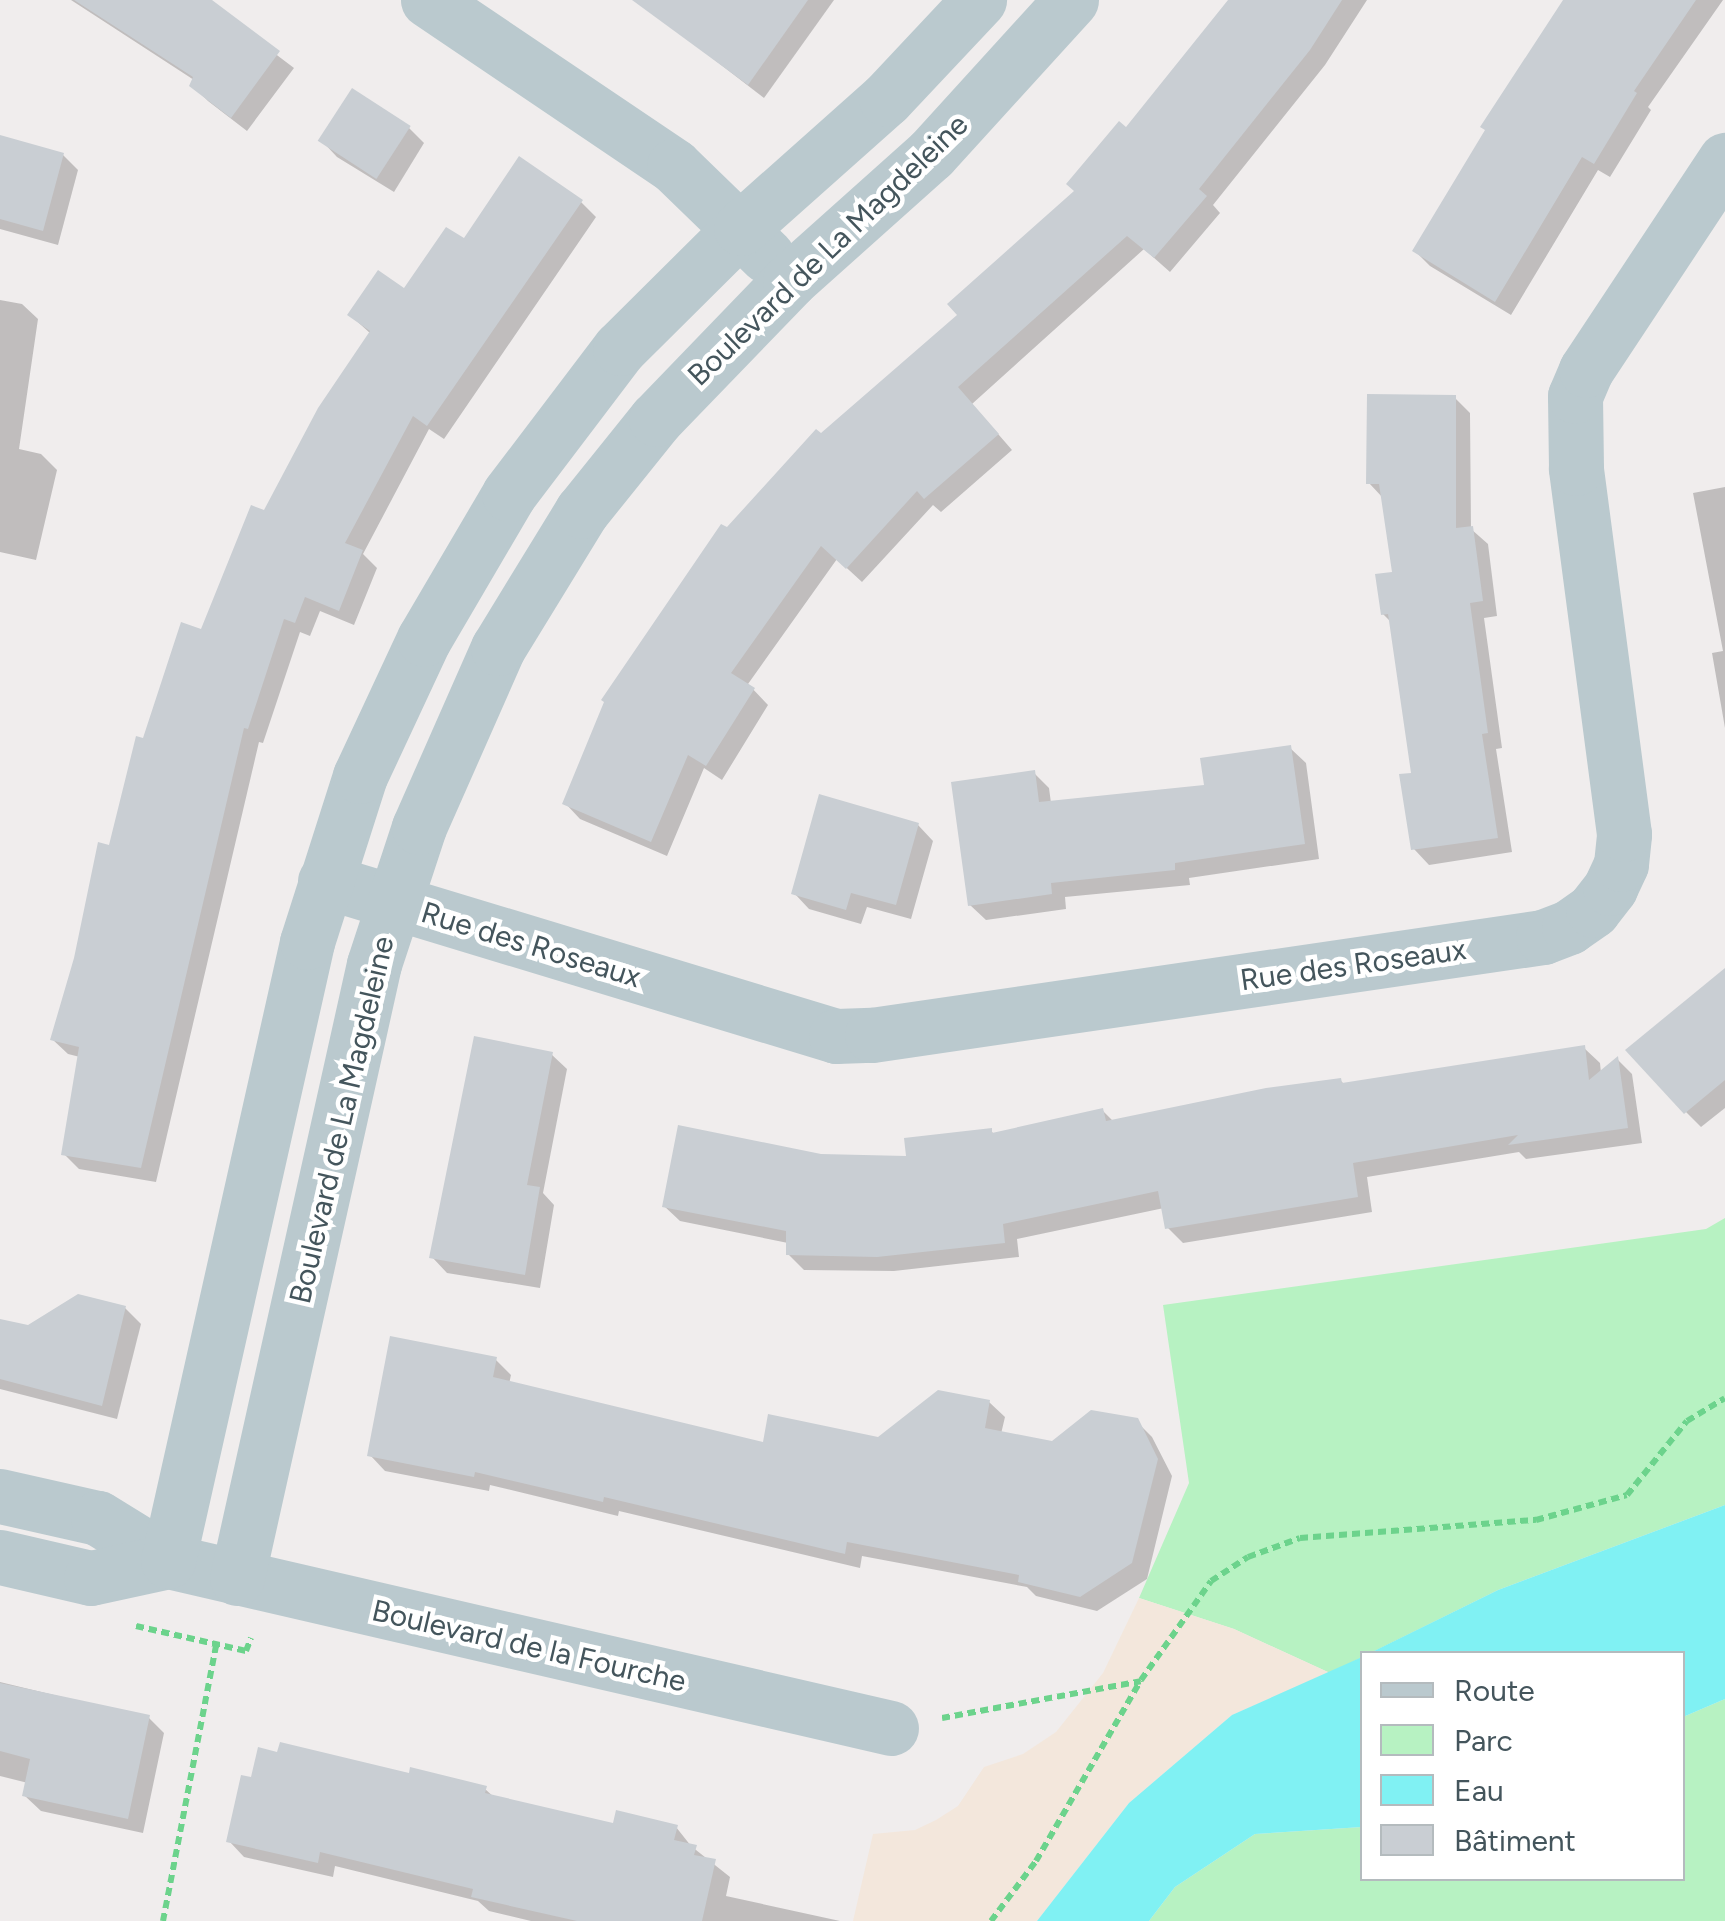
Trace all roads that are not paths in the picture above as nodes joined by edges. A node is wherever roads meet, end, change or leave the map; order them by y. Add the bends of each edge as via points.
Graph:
1 (428, 0) edge
2 (979, 0) edge
3 (1071, 0) edge
4 (1725, 160) edge
5 (741, 228) junction
6 (790, 280) junction
7 (325, 880) junction
8 (394, 903) junction
9 (0, 1496) edge
10 (0, 1558) edge
11 (168, 1561) junction
12 (237, 1578) junction
13 (891, 1728) road end

1 - 5 street via 631,134
2 - 5 street via 886,99
3 - 6 street, Boulevard de La Magdeleine via 931,154
4 - 8 street, Rue des Roseaux via 1575,396 1576,468 1624,834 1610,888 1569,927 1542,937 836,1036
5 - 6 street
5 - 7 street via 620,348 476,544 378,735
6 - 8 street, Boulevard de La Magdeleine via 656,419 554,554 468,706
7 - 8 street, Rue des Roseaux
7 - 11 street
8 - 12 street, Boulevard de La Magdeleine via 374,964
9 - 11 street, Boulevard de la Fourche via 98,1518
10 - 11 street, Boulevard de la Fourche via 91,1578
11 - 12 street, Boulevard de la Fourche
12 - 13 street, Boulevard de la Fourche

